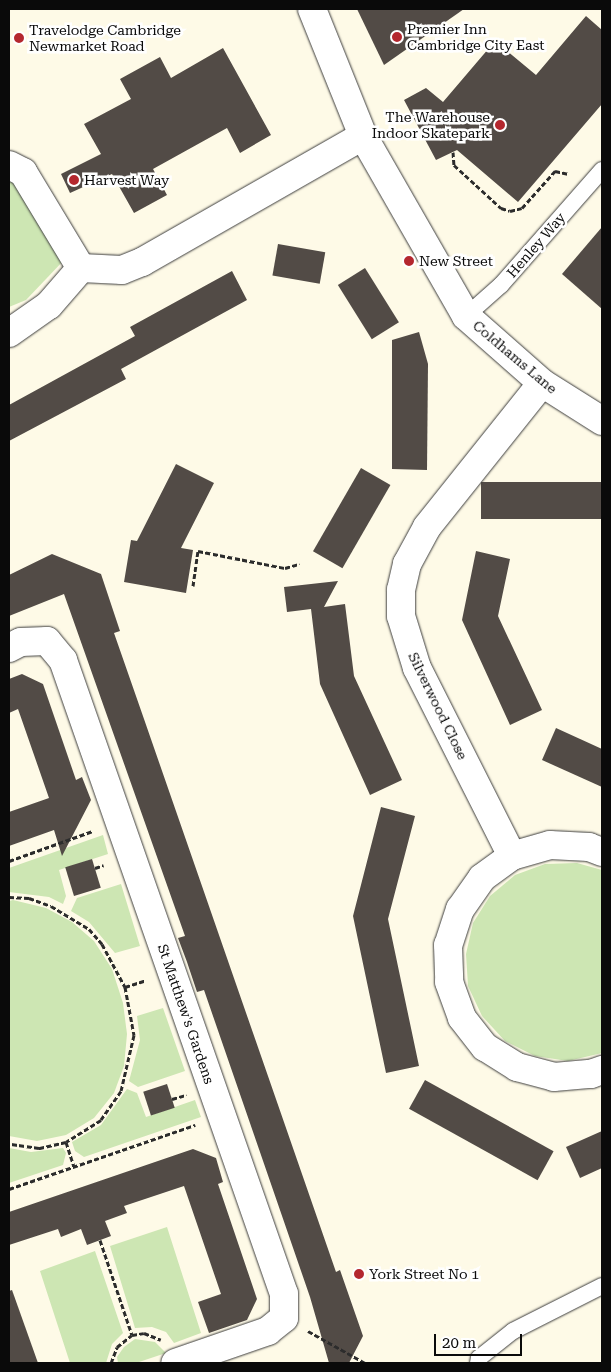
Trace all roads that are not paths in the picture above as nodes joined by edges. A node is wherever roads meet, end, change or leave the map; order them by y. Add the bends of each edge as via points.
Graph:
1 (312, 9) edge
2 (363, 136) junction
3 (9, 166) edge
4 (602, 170) edge
5 (81, 268) junction
6 (466, 316) junction
7 (9, 333) edge
8 (542, 383) junction
9 (602, 421) edge
10 (9, 648) edge
11 (602, 852) edge
12 (512, 856) junction
13 (602, 1070) edge
14 (602, 1286) edge
15 (175, 1363) edge
16 (478, 1363) edge

1 - 2 street, Coldhams Lane
2 - 5 street via 142,262 122,270
2 - 6 street, Coldhams Lane
3 - 5 street via 22,172
4 - 6 lane, Henley Way via 501,286
5 - 7 street via 49,305
6 - 8 street, Coldhams Lane
8 - 9 street, Coldhams Lane
8 - 12 street, Silverwood Close via 427,527 407,564 401,590 401,616 418,668
10 - 15 street, St Matthew's Gardens via 21,642 47,641 63,660 284,1294 284,1318 268,1331
11 - 12 street via 589,847 550,845
12 - 13 street via 482,878 460,909 448,945 449,982 462,1018 485,1047 517,1067 554,1077
14 - 16 lane via 513,1331 479,1358

